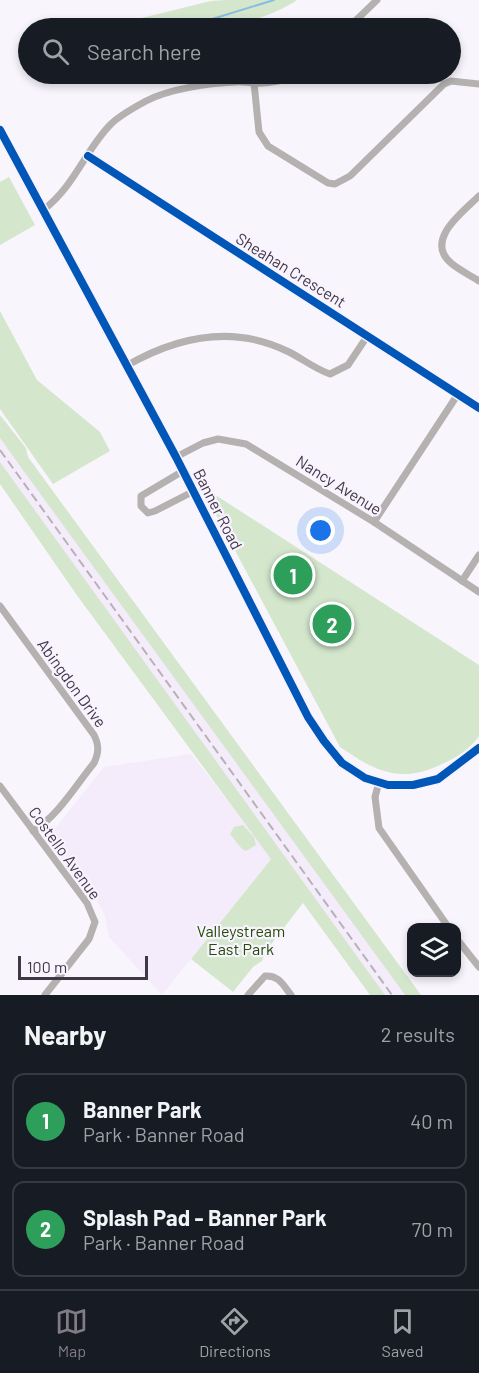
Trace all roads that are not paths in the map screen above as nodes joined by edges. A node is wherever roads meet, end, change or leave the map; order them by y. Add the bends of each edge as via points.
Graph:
1 (377, 0) edge
2 (358, 18) edge
3 (461, 82) edge
4 (220, 84) edge
5 (254, 84) edge
6 (444, 84) edge
7 (479, 84) edge
8 (0, 130) edge
9 (88, 156) junction
10 (479, 196) edge
11 (43, 210) junction
12 (479, 281) edge
13 (368, 335) junction
14 (126, 366) junction
15 (458, 394) junction
16 (479, 408) edge
17 (176, 457) junction
18 (183, 471) junction
19 (194, 491) junction
20 (374, 522) junction
21 (479, 555) edge
22 (462, 581) junction
23 (479, 592) edge
24 (0, 606) edge
25 (479, 748) edge
26 (379, 782) junction
27 (0, 786) edge
28 (33, 831) junction
29 (446, 923) edge
30 (461, 944) edge
31 (479, 967) edge
32 (45, 995) edge
33 (248, 995) edge
34 (291, 995) edge

1 - 2 street
3 - 7 street
4 - 9 street via 153,98 112,123
5 - 6 street via 259,132 268,146 335,184 350,176
8 - 11 street, Banner Road
9 - 11 street via 57,200
9 - 13 street, Sheahan Crescent
10 - 12 street via 452,222 441,241 451,263
11 - 14 street, Banner Road
13 - 14 street via 348,364 330,374 271,344 231,335 190,339 151,352
13 - 15 street, Sheahan Crescent
14 - 17 street, Banner Road
15 - 16 street, Sheahan Crescent
15 - 20 street
17 - 18 street, Banner Road
17 - 20 street, Nancy Avenue via 218,439 246,444
18 - 19 street, Banner Road
18 - 19 street via 141,496 141,506 148,513
19 - 26 street, Banner Road via 308,717 342,763
20 - 22 street, Nancy Avenue
21 - 22 street
22 - 23 street, Nancy Avenue
24 - 28 street, Abingdon Drive via 98,744 94,763 43,825
25 - 26 street, Banner Road via 438,779 413,785
26 - 29 street via 375,797 379,828
27 - 28 street, Costello Avenue
28 - 32 street, Costello Avenue via 87,903 95,922 89,939
30 - 31 street
33 - 34 street via 265,976 273,975

